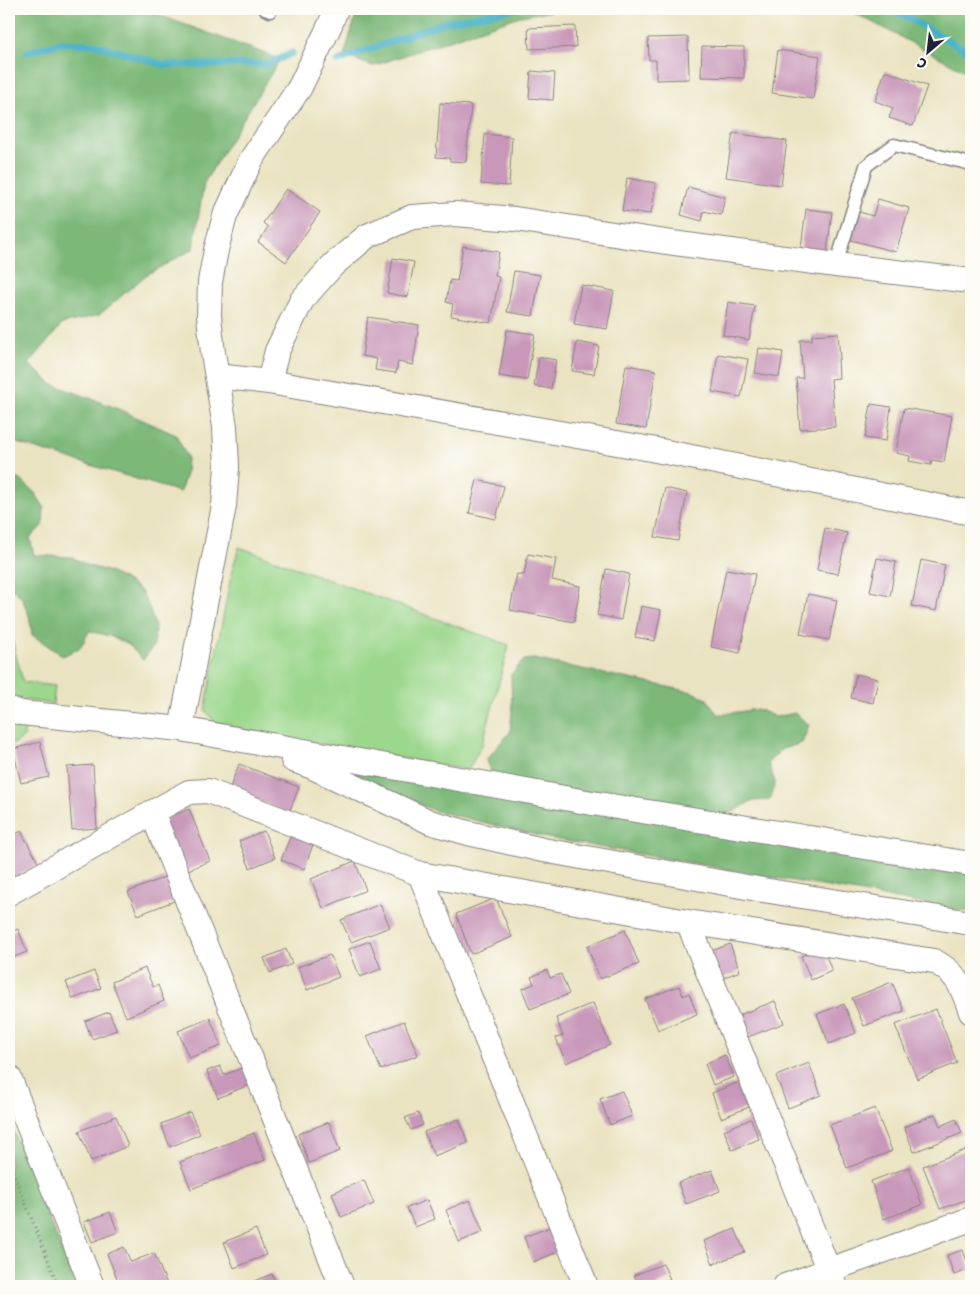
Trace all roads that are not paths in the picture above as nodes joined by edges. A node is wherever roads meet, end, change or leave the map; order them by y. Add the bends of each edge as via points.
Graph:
1 (265, 9) edge
2 (271, 9) edge
3 (336, 9) edge
4 (971, 164) edge
5 (836, 264) junction
6 (971, 277) edge
7 (217, 376) junction
8 (269, 382) junction
9 (971, 513) edge
10 (9, 709) edge
11 (181, 729) junction
12 (230, 738) junction
13 (152, 812) junction
14 (971, 864) edge
15 (420, 874) junction
16 (9, 893) edge
17 (688, 922) junction
18 (971, 923) edge
19 (971, 1012) edge
20 (9, 1077) edge
21 (971, 1219) edge
22 (831, 1278) edge
23 (92, 1286) edge
24 (342, 1286) edge
25 (586, 1286) edge
26 (785, 1286) edge

1 - 2 lane
3 - 7 street via 300,87 251,160 225,216 210,282 210,316
4 - 5 lane via 894,145 866,166
5 - 6 street
5 - 8 street via 515,219 455,214 412,217 367,236 333,265 302,300 277,351
7 - 8 street
7 - 11 street via 227,459 224,506
8 - 9 street via 651,450
10 - 11 street via 21,713
11 - 12 street
12 - 14 street via 592,803
12 - 18 street via 310,766 430,822 468,833 753,888
13 - 15 street via 189,792 208,791
13 - 16 street
13 - 24 street
15 - 17 street
15 - 25 street
17 - 19 street via 934,961 947,968 960,983
17 - 22 street
20 - 23 street
21 - 22 street
22 - 26 street

